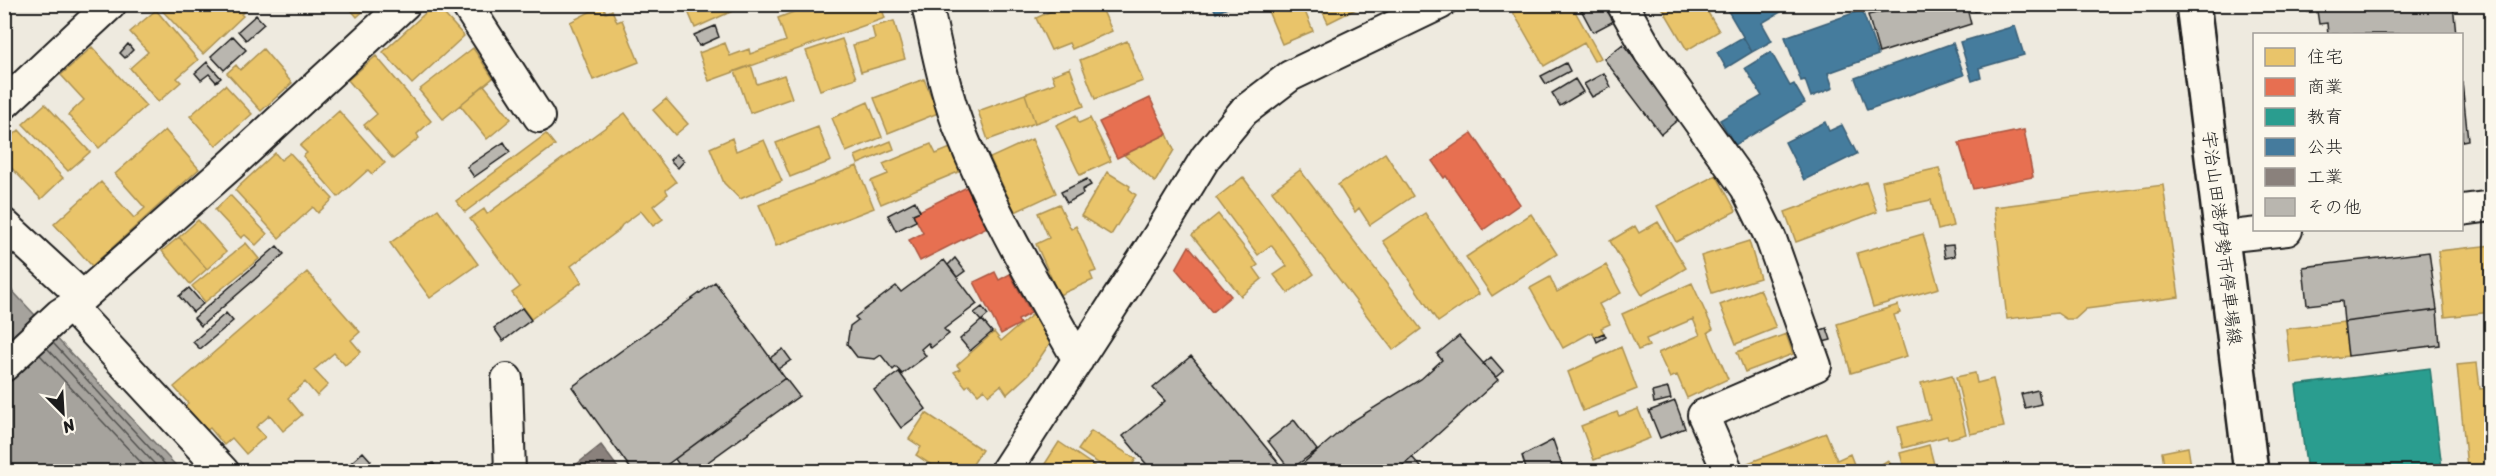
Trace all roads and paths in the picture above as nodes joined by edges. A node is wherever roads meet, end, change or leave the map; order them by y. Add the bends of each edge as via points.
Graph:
1 (111, 4) edge
2 (405, 4) edge
3 (927, 4) edge
4 (1440, 4) edge
5 (1622, 4) edge
6 (2193, 4) edge
7 (473, 6) edge
8 (4, 104) edge
9 (539, 117) dead end
10 (2492, 206) edge
11 (2463, 210) edge
12 (4, 224) edge
13 (2278, 231) edge
14 (2222, 237) junction
15 (71, 306) junction
16 (1078, 360) junction
17 (4, 366) edge
18 (507, 379) dead end
19 (224, 471) edge
20 (510, 471) edge
21 (1005, 471) edge
22 (1728, 471) edge
23 (2251, 471) edge

1 - 8 street
2 - 15 street
3 - 16 street via 945,86 960,128 1015,250
4 - 16 street via 1290,76 1244,111 1206,157
5 - 22 street via 1648,52 1746,188 1771,239 1816,366 1703,415
6 - 14 main road, 宇治山田港伊勢市停車場線
7 - 9 street
10 - 11 street
12 - 15 street
13 - 14 street
14 - 23 main road, 宇治山田港伊勢市停車場線
15 - 17 street
15 - 19 street
16 - 21 street
18 - 20 street

